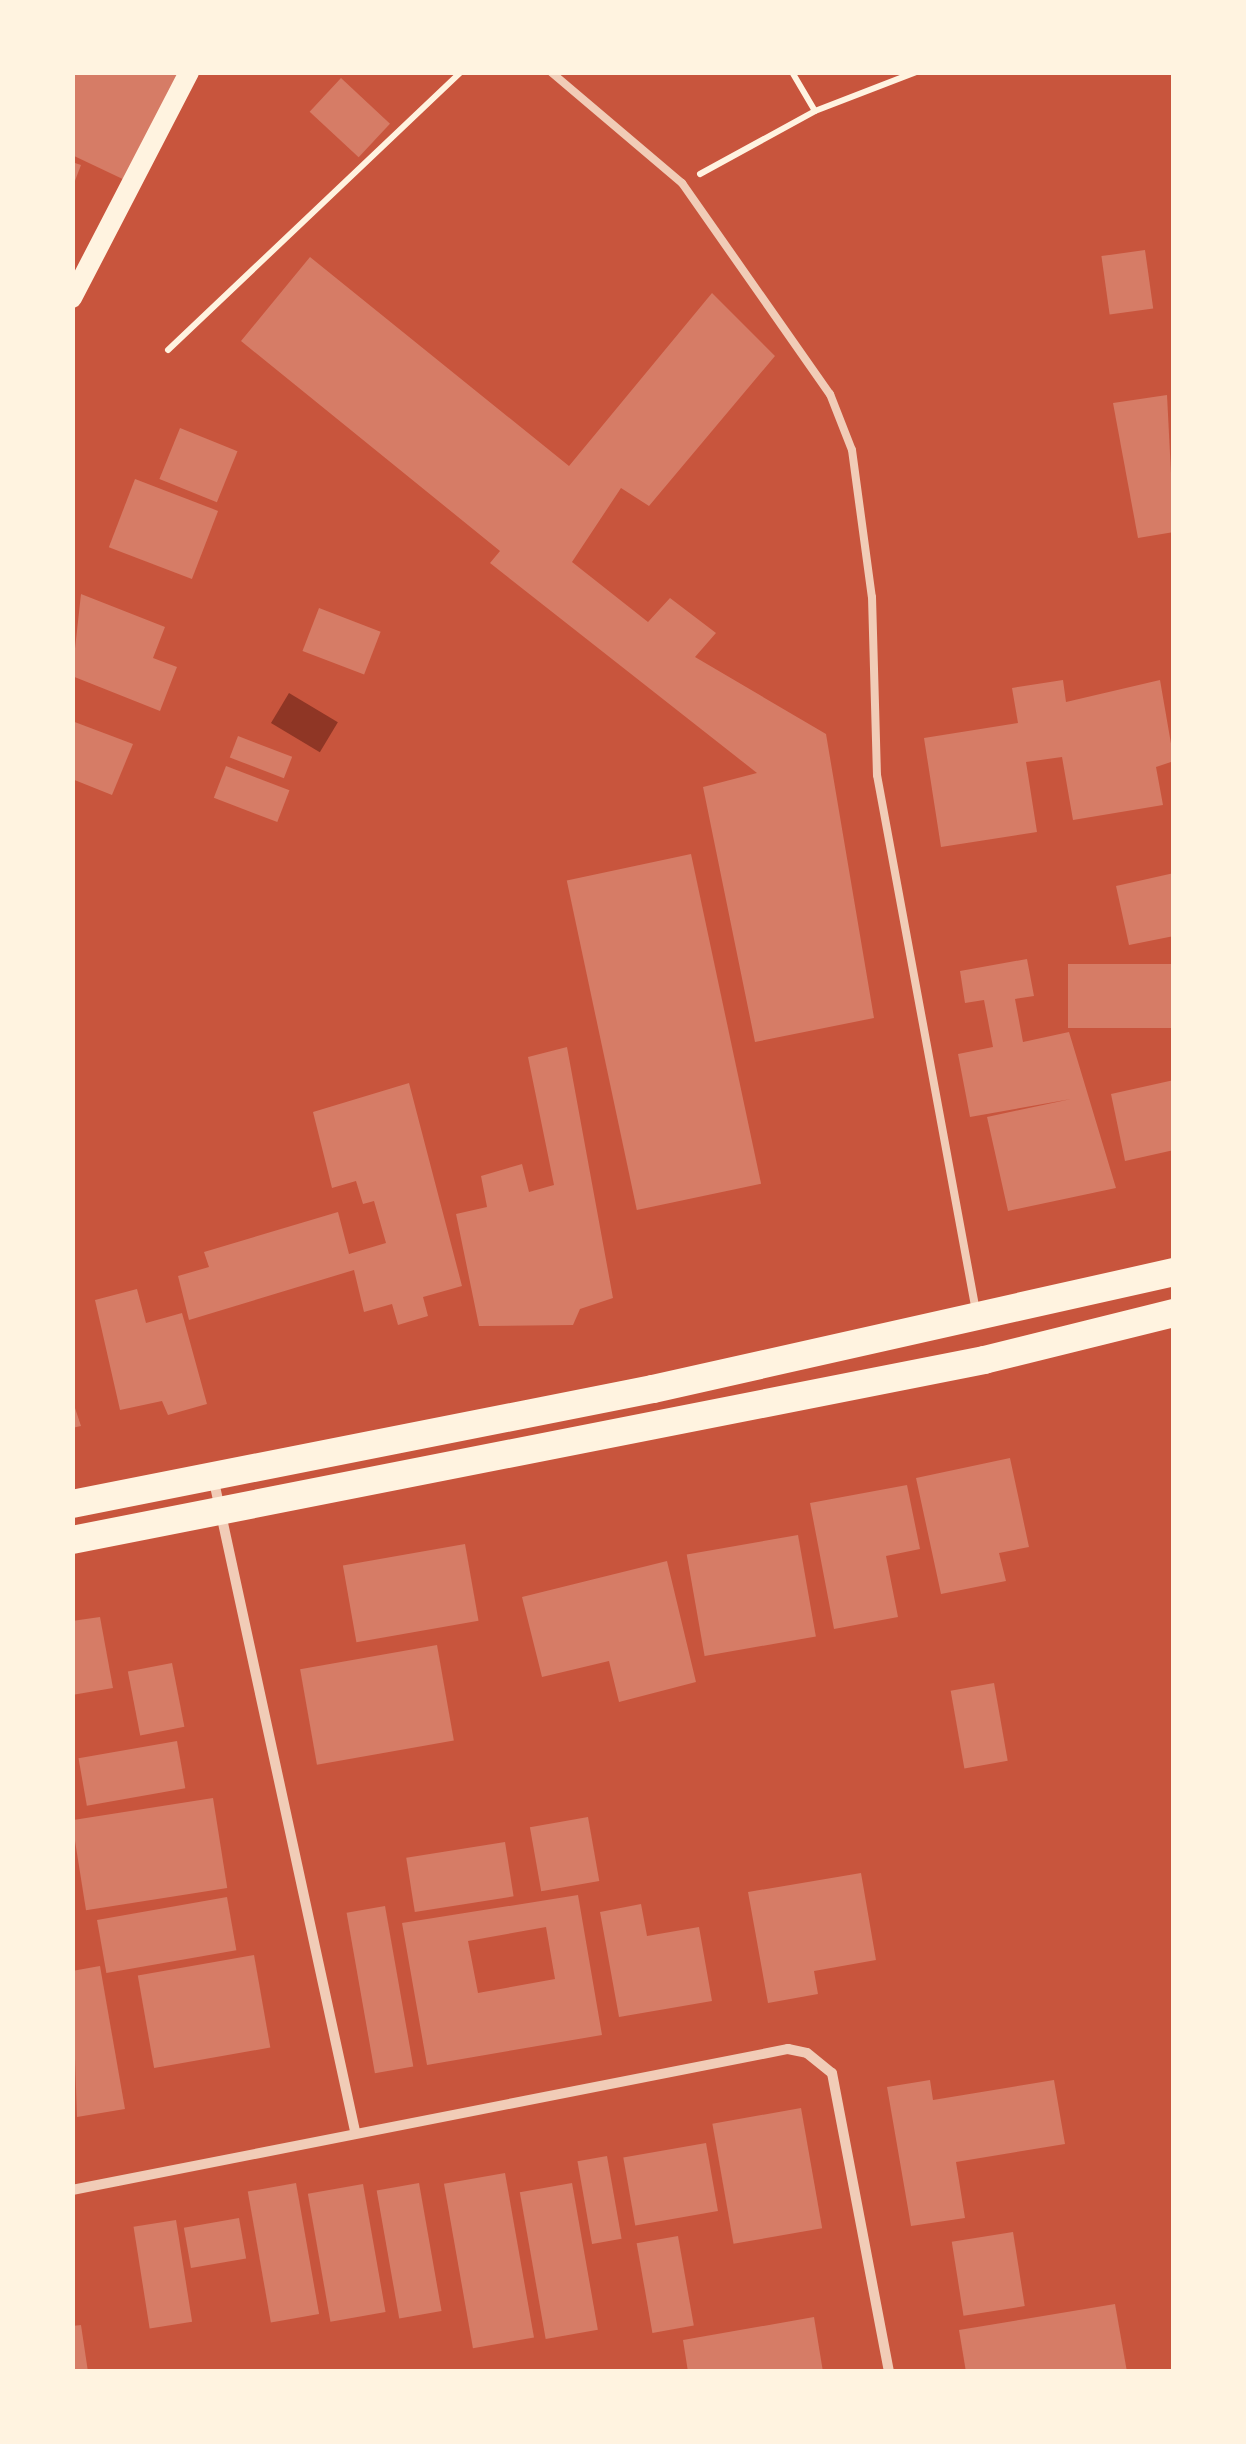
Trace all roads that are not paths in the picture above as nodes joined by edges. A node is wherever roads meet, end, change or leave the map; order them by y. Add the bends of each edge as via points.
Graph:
1 (189, 72) edge
2 (551, 72) edge
3 (72, 298) edge
4 (1174, 1272) edge
5 (1174, 1313) edge
6 (977, 1318) junction
7 (213, 1476) junction
8 (72, 1504) edge
9 (222, 1508) junction
10 (72, 1540) edge
11 (355, 2131) junction
12 (72, 2190) edge
13 (889, 2372) edge

1 - 3 main road
2 - 6 lane via 682,184 830,394 852,450 872,597 876,776
4 - 6 highway
5 - 9 highway via 984,1360
6 - 7 highway
7 - 8 highway
7 - 9 street
9 - 10 highway
9 - 11 street
11 - 12 street
11 - 13 street via 788,2049 832,2073

